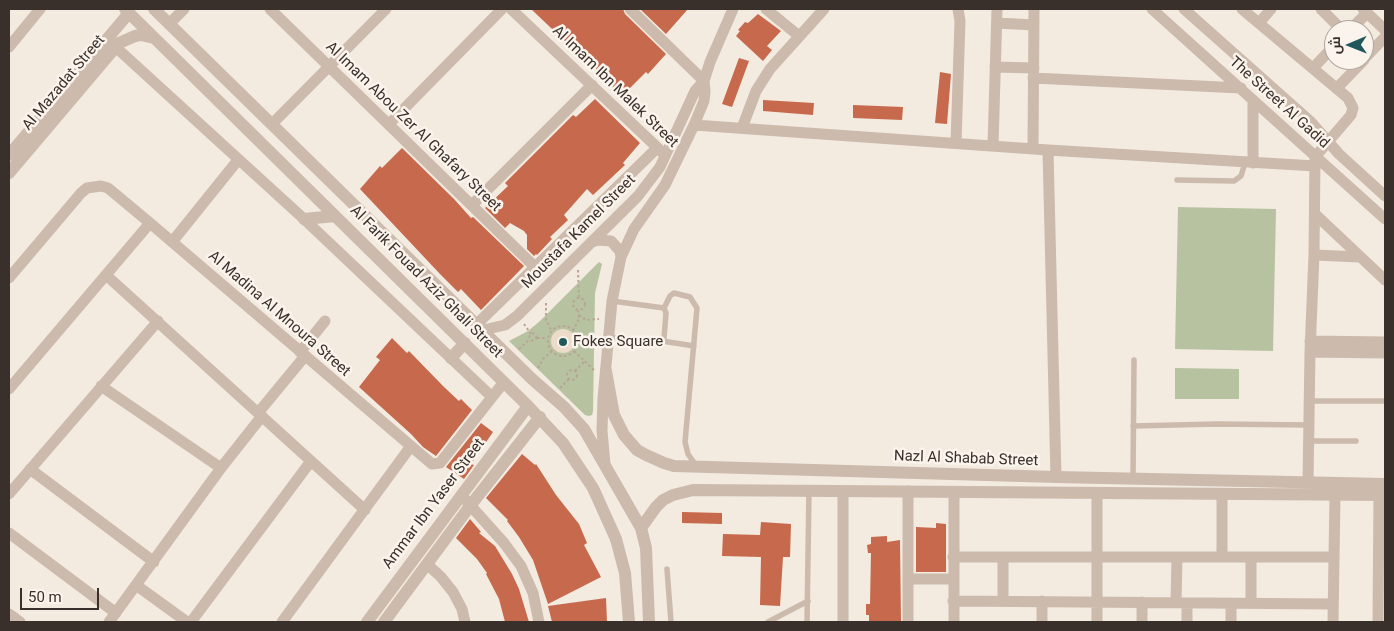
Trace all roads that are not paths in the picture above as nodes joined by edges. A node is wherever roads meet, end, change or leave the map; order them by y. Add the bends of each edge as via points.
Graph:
1 (40, 9) edge
2 (154, 9) edge
3 (184, 9) edge
4 (270, 9) edge
5 (386, 9) edge
6 (502, 9) edge
7 (511, 9) edge
8 (630, 9) edge
9 (733, 9) edge
10 (766, 9) edge
11 (824, 9) edge
12 (958, 9) edge
13 (997, 9) edge
14 (1034, 9) edge
15 (1242, 9) edge
16 (1271, 9) edge
17 (1321, 9) edge
18 (1157, 10) edge
19 (1189, 10) edge
20 (127, 11) edge
21 (1365, 11) edge
22 (1332, 20) edge
23 (1259, 23) junction
24 (169, 24) junction
25 (997, 24) junction
26 (1034, 25) junction
27 (1175, 29) junction
28 (1385, 30) edge
29 (799, 36) junction
30 (1385, 37) edge
31 (154, 38) junction
32 (111, 43) junction
33 (9, 47) edge
34 (1374, 49) edge
35 (1324, 56) edge
36 (329, 66) junction
37 (995, 67) junction
38 (1313, 68) junction
39 (1354, 70) edge
40 (218, 72) junction
41 (1034, 73) junction
42 (704, 81) junction
43 (592, 85) junction
44 (205, 87) junction
45 (1241, 88) junction
46 (1337, 88) junction
47 (1253, 100) junction
48 (272, 124) junction
49 (389, 124) junction
50 (694, 125) junction
51 (742, 128) junction
52 (1328, 141) junction
53 (956, 143) junction
54 (993, 146) junction
55 (1033, 149) junction
56 (1048, 150) junction
57 (662, 152) junction
58 (9, 155) edge
59 (238, 160) junction
60 (1315, 161) junction
61 (1249, 163) junction
62 (675, 166) junction
63 (9, 173) edge
64 (1177, 180) dead end
65 (1385, 196) edge
66 (472, 205) junction
67 (1315, 214) junction
68 (335, 216) junction
69 (304, 219) junction
70 (1385, 219) edge
71 (150, 223) junction
72 (172, 242) junction
73 (592, 242) junction
74 (1314, 255) junction
75 (622, 257) junction
76 (1360, 257) junction
77 (535, 267) junction
78 (106, 275) junction
79 (9, 278) edge
80 (1385, 280) edge
81 (612, 301) junction
82 (664, 308) junction
83 (158, 321) junction
84 (325, 321) dead end
85 (480, 327) junction
86 (609, 337) junction
87 (662, 342) junction
88 (1385, 342) edge
89 (464, 343) junction
90 (694, 346) junction
91 (1310, 346) junction
92 (1385, 353) edge
93 (303, 354) junction
94 (451, 358) junction
95 (1134, 360) dead end
96 (605, 376) junction
97 (504, 382) junction
98 (101, 386) junction
99 (9, 389) edge
100 (492, 397) junction
101 (1310, 400) junction
102 (1385, 401) edge
103 (528, 406) junction
104 (260, 414) junction
105 (540, 417) junction
106 (1308, 425) junction
107 (1133, 426) junction
108 (1309, 441) junction
109 (1356, 441) dead end
110 (411, 446) junction
111 (311, 461) junction
112 (605, 464) junction
113 (699, 467) junction
114 (221, 468) junction
115 (30, 469) junction
116 (809, 471) junction
117 (1056, 477) junction
118 (1133, 479) junction
119 (1183, 480) junction
120 (1308, 482) junction
121 (809, 490) junction
122 (843, 491) junction
123 (908, 491) junction
124 (1383, 491) edge
125 (954, 492) junction
126 (1097, 493) junction
127 (9, 494) edge
128 (1183, 494) junction
129 (1222, 494) junction
130 (461, 495) junction
131 (1335, 495) junction
132 (470, 506) junction
133 (365, 510) junction
134 (641, 528) junction
135 (9, 533) edge
136 (953, 557) junction
137 (1003, 557) junction
138 (1097, 557) junction
139 (1177, 557) junction
140 (1222, 557) junction
141 (1251, 557) junction
142 (1334, 557) junction
143 (154, 562) junction
144 (427, 564) junction
145 (667, 569) dead end
146 (908, 579) junction
147 (954, 579) junction
148 (136, 585) junction
149 (808, 601) junction
150 (954, 601) junction
151 (1003, 601) junction
152 (1042, 601) junction
153 (1097, 602) junction
154 (1142, 602) junction
155 (1181, 602) junction
156 (1231, 603) junction
157 (1251, 603) junction
158 (1334, 604) junction
159 (9, 614) edge
160 (112, 618) edge
161 (20, 622) edge
162 (187, 622) edge
163 (191, 622) edge
164 (282, 622) edge
165 (367, 622) edge
166 (384, 622) edge
167 (465, 622) edge
168 (540, 622) edge
169 (629, 622) edge
170 (649, 622) edge
171 (671, 622) edge
172 (768, 622) edge
173 (808, 622) edge
174 (843, 622) edge
175 (908, 622) edge
176 (954, 622) edge
177 (1042, 622) edge
178 (1097, 622) edge
179 (1142, 622) edge
180 (1187, 622) edge
181 (1231, 622) edge
182 (1333, 622) edge
183 (1378, 622) edge

1 - 33 street
2 - 24 street, Al Farik Fouad Aziz Ghali Street
3 - 24 street
4 - 36 street, Al Imam Abou Zer Al Ghafary Street
5 - 36 street
6 - 49 street
7 - 43 street, Al Imam Ibn Malek Street
8 - 42 street
9 - 42 street, Moustafa Kamel Street
10 - 29 street
11 - 29 street
12 - 53 street
13 - 25 street
14 - 26 street
15 - 23 street
16 - 23 street
17 - 22 street
18 - 27 street, The Street Al Gadid
19 - 27 street
19 - 52 street, The Street Al Gadid via 1310,120
20 - 31 street, Al Farik Fouad Aziz Ghali Street
20 - 32 street, Al Mazadat Street
21 - 28 street
23 - 38 street
24 - 40 street, Al Farik Fouad Aziz Ghali Street
25 - 26 street
25 - 37 street
26 - 41 street
27 - 45 street, The Street Al Gadid
29 - 51 street via 763,80 750,103
30 - 34 street
31 - 32 street, Al Mazadat Street via 141,35
31 - 44 street, Al Farik Fouad Aziz Ghali Street
32 - 58 street, Al Mazadat Street
32 - 59 street
32 - 63 street, Al Mazadat Street
35 - 38 street
36 - 48 street
36 - 49 street, Al Imam Abou Zer Al Ghafary Street
37 - 41 street
37 - 54 street
38 - 46 street
39 - 46 street
40 - 44 street
40 - 48 street, Al Farik Fouad Aziz Ghali Street
41 - 45 street
41 - 55 street
42 - 50 street, Moustafa Kamel Street via 705,96
42 - 57 street, Moustafa Kamel Street via 695,90
43 - 57 street, Al Imam Ibn Malek Street
43 - 66 street
44 - 68 street, Al Farik Fouad Aziz Ghali Street
45 - 47 street, The Street Al Gadid
46 - 52 street via 1351,101 1352,112
47 - 60 street, The Street Al Gadid
47 - 61 street
48 - 85 street, Al Farik Fouad Aziz Ghali Street
49 - 66 street, Al Imam Abou Zer Al Ghafary Street
50 - 51 street
50 - 62 street, Moustafa Kamel Street
51 - 53 street
52 - 60 street
52 - 65 street, The Street Al Gadid
53 - 54 street
54 - 55 street
55 - 56 street
56 - 61 street
56 - 117 street
57 - 62 street, Al Imam Ibn Malek Street
57 - 73 street, Moustafa Kamel Street via 646,187
57 - 77 street
59 - 69 street
59 - 72 street
60 - 61 street
60 - 67 street
60 - 70 street, The Street Al Gadid
61 - 64 lane via 1234,181
62 - 75 street, Moustafa Kamel Street via 630,235
66 - 77 street, Al Imam Abou Zer Al Ghafary Street
67 - 74 street
67 - 76 street
68 - 69 street
68 - 89 street, Al Farik Fouad Aziz Ghali Street
69 - 94 street
71 - 72 street, Al Madina Al Mnoura Street
71 - 78 street
71 - 79 street, Al Madina Al Mnoura Street via 108,188 87,188
72 - 93 street, Al Madina Al Mnoura Street
73 - 75 street via 611,241
73 - 85 street, Moustafa Kamel Street via 512,321 498,327
74 - 76 street
74 - 91 street
75 - 81 street, Moustafa Kamel Street
76 - 80 street
77 - 85 street
78 - 83 street
78 - 99 street
81 - 82 lane
81 - 86 street, Moustafa Kamel Street
82 - 87 lane
82 - 90 lane via 672,293 693,300 697,308
83 - 98 street
83 - 104 street
84 - 93 street
85 - 112 street, Al Farik Fouad Aziz Ghali Street via 574,418
86 - 87 lane
86 - 96 street, Moustafa Kamel Street
87 - 90 lane
88 - 91 street
89 - 94 street
89 - 97 street, Al Farik Fouad Aziz Ghali Street
90 - 113 lane via 684,442 688,454
91 - 92 street
91 - 101 street
93 - 104 street
93 - 110 street, Al Madina Al Mnoura Street
94 - 100 street
95 - 107 lane
96 - 112 street, Moustafa Kamel Street via 602,415
96 - 113 street, Nazl Al Shabab Street via 614,415 630,443 664,464
97 - 100 street
97 - 103 street, Al Farik Fouad Aziz Ghali Street
98 - 114 street
98 - 115 street
100 - 110 street, Al Madina Al Mnoura Street via 440,463 435,465
101 - 102 lane
101 - 106 street
103 - 105 street, Al Farik Fouad Aziz Ghali Street
103 - 130 street, Ammar Ibn Yaser Street
104 - 111 street
104 - 114 street
105 - 132 street, Ammar Ibn Yaser Street
105 - 169 street, Al Farik Fouad Aziz Ghali Street via 574,457 601,505 621,556
106 - 107 lane
106 - 108 street
107 - 118 lane
108 - 109 lane
108 - 120 street
110 - 133 street
111 - 133 street
111 - 163 street
112 - 134 street, Al Farik Fouad Aziz Ghali Street
113 - 116 street, Nazl Al Shabab Street
114 - 143 street
115 - 127 street
115 - 143 street
116 - 117 street, Nazl Al Shabab Street
116 - 121 street
117 - 118 street, Nazl Al Shabab Street
118 - 119 street, Nazl Al Shabab Street
119 - 120 street, Nazl Al Shabab Street
119 - 128 street
120 - 124 street, Nazl Al Shabab Street
121 - 122 street, Nazl Al Shabab Street
121 - 134 street, Nazl Al Shabab Street via 683,491 656,507
121 - 149 lane
122 - 123 street, Nazl Al Shabab Street
122 - 174 street
123 - 125 street, Nazl Al Shabab Street
123 - 146 street
124 - 131 street, Nazl Al Shabab Street
124 - 183 street
125 - 126 street, Nazl Al Shabab Street
125 - 136 street
126 - 128 street, Nazl Al Shabab Street
126 - 138 street
128 - 129 street, Nazl Al Shabab Street
129 - 131 street, Nazl Al Shabab Street
129 - 140 street
130 - 132 street
130 - 165 street, Ammar Ibn Yaser Street
131 - 142 street
132 - 144 street, Ammar Ibn Yaser Street
132 - 168 street via 521,566 533,593
133 - 164 street
134 - 170 street, Al Farik Fouad Aziz Ghali Street via 646,548
135 - 160 street
136 - 137 street
136 - 147 street
137 - 138 street
137 - 151 street
138 - 139 street
138 - 153 street
139 - 140 street
139 - 155 street
140 - 141 street
141 - 142 street
141 - 157 street
142 - 158 street
143 - 148 street
144 - 166 street, Ammar Ibn Yaser Street
144 - 167 street via 453,592
145 - 171 lane
146 - 147 street
146 - 175 street
147 - 150 street
148 - 160 street
148 - 162 street
149 - 172 lane
149 - 173 lane
150 - 151 street
150 - 176 street
151 - 152 street
152 - 153 street
152 - 177 street
153 - 154 street
153 - 178 street
154 - 155 street
154 - 179 street
155 - 156 street
155 - 180 street
156 - 157 street
156 - 181 street
157 - 158 street
158 - 182 street
159 - 161 street

